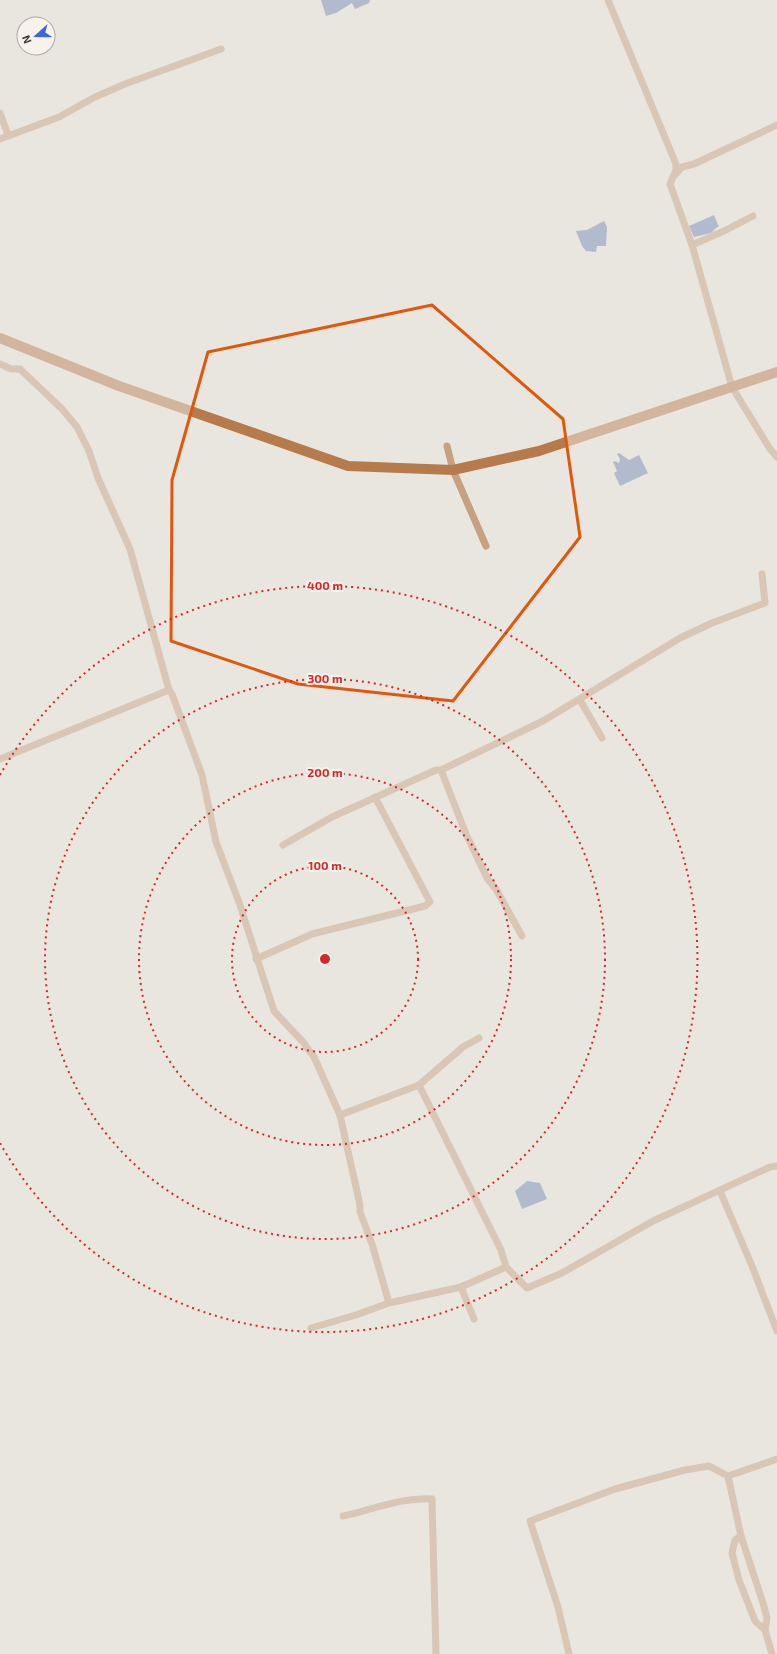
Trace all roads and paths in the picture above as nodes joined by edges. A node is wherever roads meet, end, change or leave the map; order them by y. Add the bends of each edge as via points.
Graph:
1 (608, 0) edge
2 (221, 49) dead end
3 (0, 113) edge
4 (777, 125) edge
5 (8, 135) junction
6 (0, 139) edge
7 (674, 175) junction
8 (753, 216) dead end
9 (692, 245) junction
10 (0, 338) edge
11 (0, 364) edge
12 (777, 372) edge
13 (732, 387) junction
14 (448, 446) dead end
15 (777, 457) edge
16 (452, 470) junction
17 (486, 546) dead end
18 (762, 574) dead end
19 (169, 690) junction
20 (580, 700) junction
21 (602, 738) dead end
22 (0, 759) edge
23 (441, 770) junction
24 (375, 797) junction
25 (283, 845) dead end
26 (522, 936) dead end
27 (256, 959) junction
28 (479, 1038) dead end
29 (419, 1085) junction
30 (340, 1115) junction
31 (777, 1166) edge
32 (720, 1191) junction
33 (506, 1267) junction
34 (461, 1286) junction
35 (389, 1303) junction
36 (474, 1319) dead end
37 (311, 1328) dead end
38 (777, 1331) edge
39 (777, 1459) edge
40 (728, 1476) junction
41 (343, 1516) dead end
42 (741, 1536) junction
43 (765, 1630) junction
44 (436, 1654) edge
45 (569, 1654) edge
46 (772, 1654) edge

1 - 7 street via 674,158
2 - 5 street via 125,84 59,117
3 - 5 street
4 - 7 street via 694,164 682,167
5 - 6 street
7 - 9 street via 670,184
8 - 9 street
9 - 13 street
10 - 16 main road via 119,386 348,466
11 - 19 street via 11,369 20,368 77,427 130,549
12 - 13 main road
13 - 15 street
13 - 16 main road via 539,452
14 - 16 street
16 - 17 street
18 - 20 street via 765,603 680,638
19 - 22 street
19 - 27 street via 202,775 216,842 239,902
20 - 21 street
20 - 23 street via 543,721
23 - 24 street
23 - 26 street via 466,834 487,878 496,888
24 - 25 street via 332,817
24 - 27 street via 430,902 425,906 312,934
27 - 30 street via 274,1011 314,1057
28 - 29 street via 463,1047
29 - 30 street
29 - 33 street via 501,1250
30 - 35 street via 360,1212
31 - 32 street
32 - 33 street via 653,1222 562,1272 527,1288
32 - 38 street
33 - 34 street
34 - 35 street
34 - 36 street
35 - 37 street
39 - 40 street
40 - 42 street
40 - 45 street via 709,1466 685,1470 615,1489 530,1521 558,1607
41 - 44 street via 393,1502 432,1499
42 - 43 street via 767,1618
42 - 43 street via 735,1540 732,1553 739,1580 755,1621
43 - 46 street

